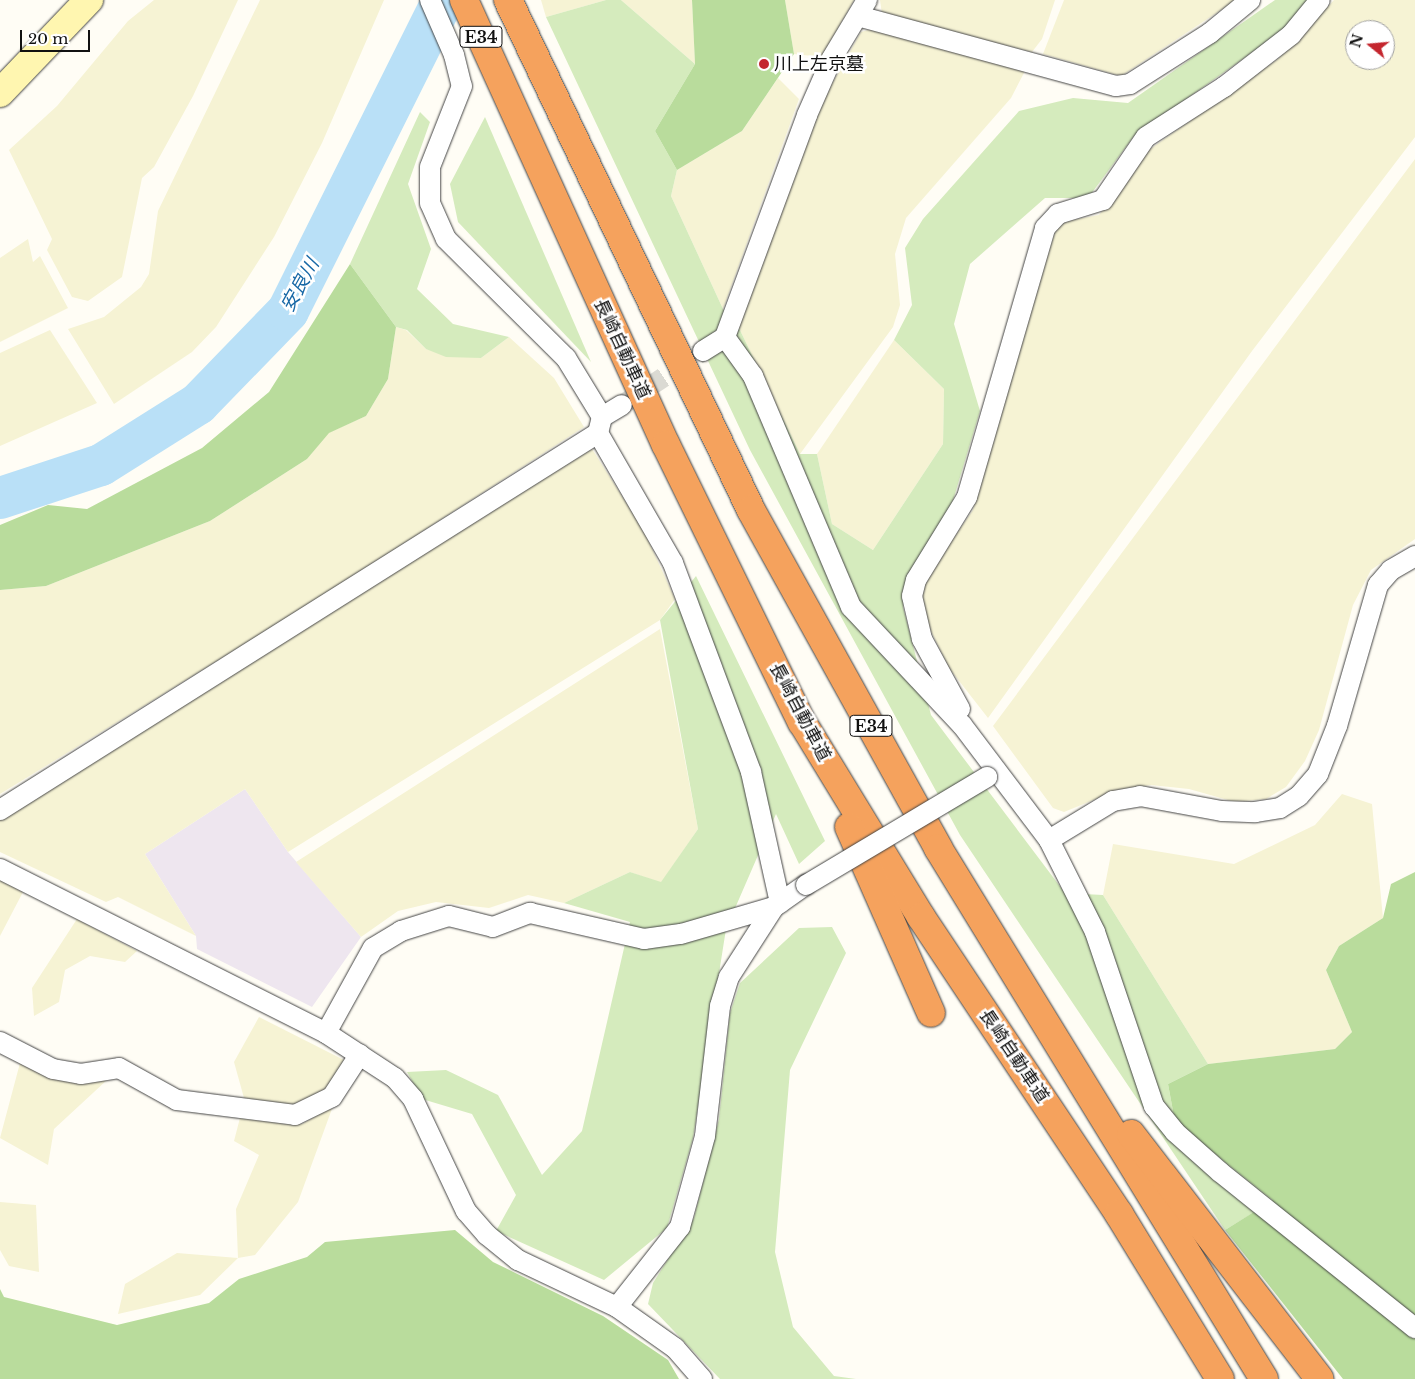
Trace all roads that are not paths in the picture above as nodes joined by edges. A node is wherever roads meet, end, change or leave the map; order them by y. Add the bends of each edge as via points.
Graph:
1 (89, 0) edge
2 (430, 0) edge
3 (464, 0) edge
4 (508, 0) edge
5 (1250, 0) edge
6 (1320, 0) edge
7 (863, 8) edge
8 (0, 94) edge
9 (725, 337) junction
10 (703, 351) tunnel mouth
11 (622, 405) tunnel mouth
12 (600, 425) junction
13 (1415, 556) edge
14 (802, 722) junction
15 (962, 725) junction
16 (994, 775) junction
17 (0, 810) edge
18 (1050, 840) junction
19 (0, 869) edge
20 (777, 905) junction
21 (1032, 1004) junction
22 (931, 1013) dead end
23 (326, 1033) junction
24 (0, 1042) edge
25 (360, 1054) junction
26 (617, 1307) junction
27 (1415, 1328) edge
28 (702, 1379) edge
29 (1220, 1379) edge
30 (1264, 1379) edge
31 (1320, 1379) edge

1 - 8 street
2 - 12 street via 454,55 462,86 430,167 430,203 446,239 566,358
3 - 14 highway, 長崎自動車道 / E34 via 666,445
4 - 21 highway, E34 via 751,510 938,848
5 - 7 street via 1210,33 1130,84 1116,86
6 - 15 street via 1291,35 1146,137 1103,200 1058,214 1045,228 967,497 916,580 912,596 922,639 960,706
7 - 9 street via 807,115
9 - 10 street
9 - 15 street via 753,376 851,607
11 - 12 street
12 - 17 street
12 - 20 street via 673,563 751,772
13 - 18 street via 1392,570 1378,585 1337,726 1318,774 1299,796 1280,808 1256,812 1222,811 1140,796 1113,801
14 - 22 highway
14 - 29 highway, 長崎自動車道 / E34 via 921,917 1119,1214
15 - 16 street
16 - 18 street
16 - 20 street, bridge
18 - 27 street via 1094,932 1154,1106 1174,1132 1220,1172
19 - 23 street
20 - 23 street via 681,934 644,939 566,918 530,913 492,927 449,916 401,931 374,948
20 - 26 street via 729,977 720,1006 705,1136 680,1227
21 - 30 highway, E34
21 - 31 highway
23 - 25 street
24 - 25 street via 53,1070 81,1074 119,1068 177,1100 295,1115 332,1097
25 - 26 street via 395,1078 413,1099 466,1211 487,1235 518,1260
26 - 28 street via 675,1348

